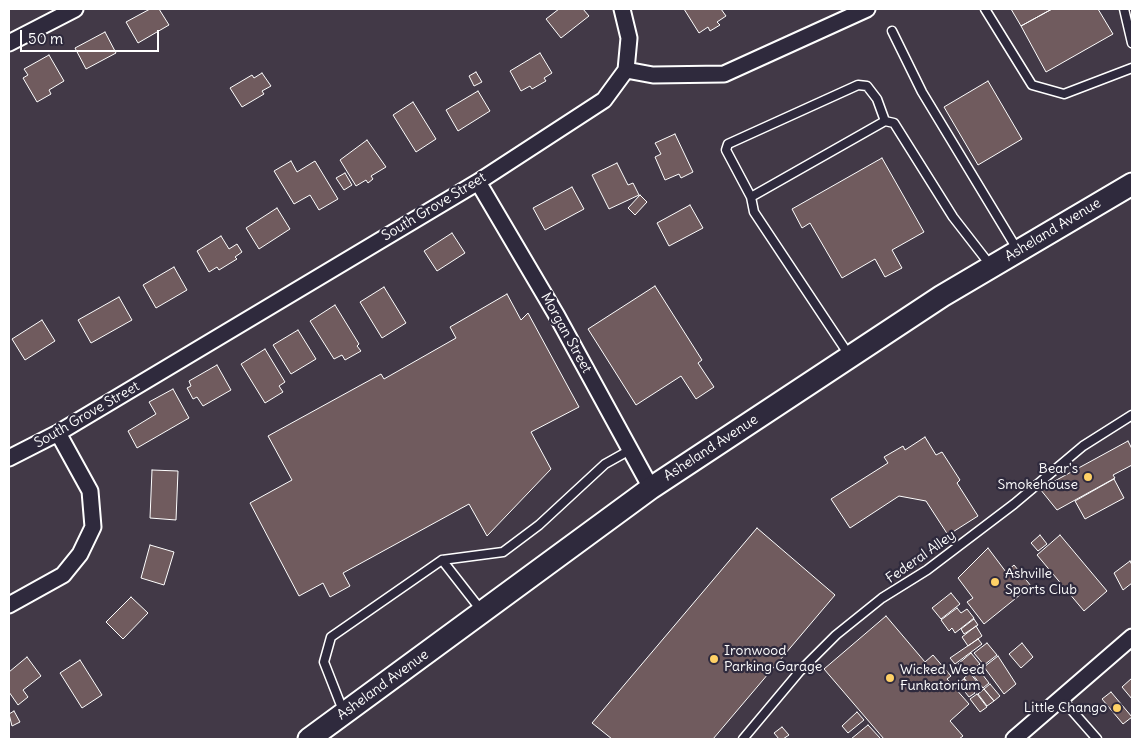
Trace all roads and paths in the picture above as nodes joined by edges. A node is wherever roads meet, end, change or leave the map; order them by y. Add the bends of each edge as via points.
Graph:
1 (75, 9) edge
2 (622, 9) edge
3 (868, 9) edge
4 (985, 9) edge
5 (1124, 9) edge
6 (892, 31) dead end
7 (9, 43) edge
8 (1132, 43) edge
9 (1132, 68) edge
10 (626, 70) junction
11 (885, 121) junction
12 (478, 182) junction
13 (1132, 184) edge
14 (751, 197) junction
15 (1018, 251) junction
16 (991, 267) junction
17 (850, 357) junction
18 (1132, 415) edge
19 (58, 433) junction
20 (630, 450) junction
21 (9, 458) edge
22 (651, 488) junction
23 (442, 560) junction
24 (9, 605) edge
25 (482, 612) junction
26 (1132, 637) edge
27 (1061, 698) junction
28 (345, 714) junction
29 (309, 739) edge
30 (743, 739) edge
31 (1014, 739) edge
32 (1097, 739) edge

1 - 7 street
2 - 10 street via 629,38
3 - 10 street via 724,74 653,75
4 - 9 lane via 1032,85 1064,94
5 - 8 lane
6 - 15 lane via 922,92
10 - 12 street, South Grove Street via 604,100
11 - 14 lane
11 - 14 lane via 877,99 867,86 858,85 728,144 726,150
11 - 16 lane via 894,123 954,217
12 - 19 street, South Grove Street
12 - 20 street, Morgan Street via 557,316
13 - 15 main road, Asheland Avenue
14 - 17 lane via 754,212
15 - 16 main road, Asheland Avenue
16 - 17 main road, Asheland Avenue
17 - 22 main road, Asheland Avenue
18 - 30 lane, Federal Alley via 1083,446 1014,504 927,570 882,598 836,635 800,671
19 - 21 street, South Grove Street
19 - 24 street via 90,491 93,527 80,554 63,575
20 - 22 street, Morgan Street
20 - 23 lane via 605,464 539,525 503,552
22 - 25 main road, Asheland Avenue
23 - 25 lane
23 - 28 lane via 331,637 324,662
25 - 28 main road, Asheland Avenue
26 - 27 street
27 - 31 street
27 - 32 lane
28 - 29 main road, Asheland Avenue

